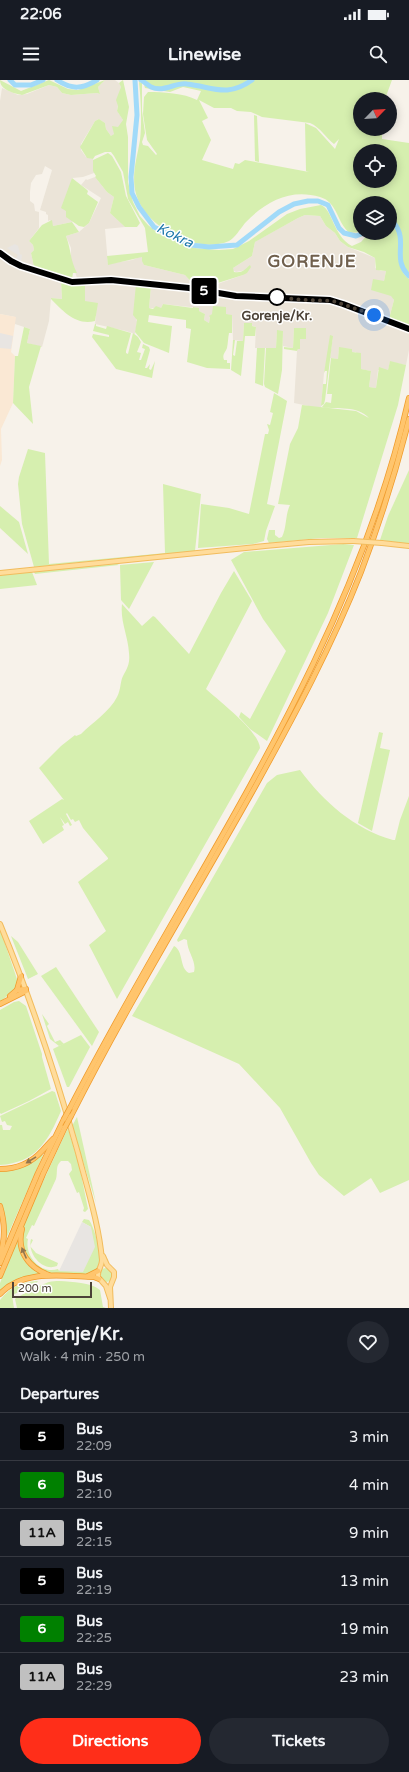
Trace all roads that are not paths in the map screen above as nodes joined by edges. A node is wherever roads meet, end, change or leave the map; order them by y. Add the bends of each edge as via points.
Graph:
1 (0, 253) edge
2 (409, 328) edge
3 (409, 398) edge
4 (409, 419) edge
5 (409, 546) edge
6 (0, 573) edge
7 (0, 924) edge
8 (21, 976) junction
9 (17, 990) junction
10 (26, 990) junction
11 (7, 1000) junction
12 (0, 1004) edge
13 (55, 1137) junction
14 (0, 1169) edge
15 (0, 1206) edge
16 (25, 1216) junction
17 (100, 1248) junction
18 (0, 1256) edge
19 (0, 1263) edge
20 (109, 1267) junction
21 (100, 1269) junction
22 (0, 1276) edge
23 (53, 1276) junction
24 (82, 1277) junction
25 (101, 1281) junction
26 (111, 1281) junction
27 (0, 1294) edge
28 (110, 1298) junction
29 (111, 1308) edge

1 - 2 street via 21,266 72,282 115,280 236,296 330,300
3 - 13 highway, bridge via 388,478 367,541 317,658 268,753 113,1025
4 - 16 highway, bridge via 372,542 346,608 316,672 274,752 116,1031 65,1127
5 - 6 main road, bridge via 353,541 272,545
7 - 8 main road
8 - 9 highway
8 - 10 main road
9 - 10 highway
9 - 11 highway
10 - 11 highway
10 - 17 main road via 64,1104
11 - 12 highway
13 -> 14 highway via 31,1160 16,1167
13 - 19 highway
15 - 18 highway via 5,1226
16 - 22 highway
23 -> 16 highway via 34,1267 22,1251 20,1237
17 - 20 main road
17 - 21 main road
20 - 21 main road
20 - 26 main road via 114,1272
21 - 24 highway via 92,1275
21 - 25 main road
23 - 24 highway
23 - 27 highway via 24,1279 10,1285
24 - 25 highway
25 - 26 main road
25 - 28 main road
26 - 28 main road
28 - 29 main road

